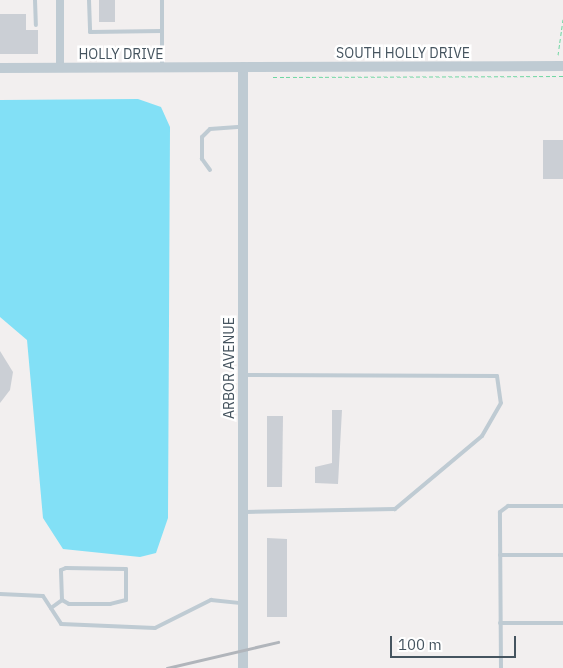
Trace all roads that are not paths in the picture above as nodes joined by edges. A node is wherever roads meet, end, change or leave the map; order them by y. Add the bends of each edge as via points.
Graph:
1 (36, 0) edge
2 (60, 0) edge
3 (89, 0) edge
4 (162, 0) edge
5 (36, 25) dead end
6 (162, 31) junction
7 (561, 66) edge
8 (162, 67) junction
9 (243, 67) junction
10 (0, 68) edge
11 (60, 68) junction
12 (243, 127) junction
13 (210, 170) dead end
14 (243, 375) junction
15 (563, 506) edge
16 (243, 512) junction
17 (500, 555) junction
18 (563, 555) edge
19 (0, 594) edge
20 (62, 600) junction
21 (243, 603) junction
22 (50, 608) junction
23 (500, 623) junction
24 (563, 623) edge
25 (243, 668) edge
26 (500, 668) edge

1 - 5 lane
2 - 11 street
3 - 6 lane via 90,32
4 - 6 lane
6 - 8 lane
7 - 9 street, SOUTH HOLLY DRIVE
8 - 9 street, HOLLY DRIVE
8 - 11 street, HOLLY DRIVE
9 - 12 street, ARBOR AVENUE
10 - 11 street, HOLLY DRIVE
12 - 13 lane via 210,129 202,137 202,160
12 - 14 street, ARBOR AVENUE
14 - 16 street, ARBOR AVENUE
14 - 16 lane via 497,376 502,403 482,436 395,509
15 - 17 lane via 508,506 500,512
16 - 21 street, ARBOR AVENUE
17 - 18 lane
17 - 23 lane
19 - 22 lane via 43,596
20 - 20 lane via 61,570 126,569 126,600 110,604 69,604
20 - 22 lane
21 - 22 lane via 211,600 155,628 61,624
21 - 25 street, ARBOR AVENUE
23 - 24 lane
23 - 26 lane

